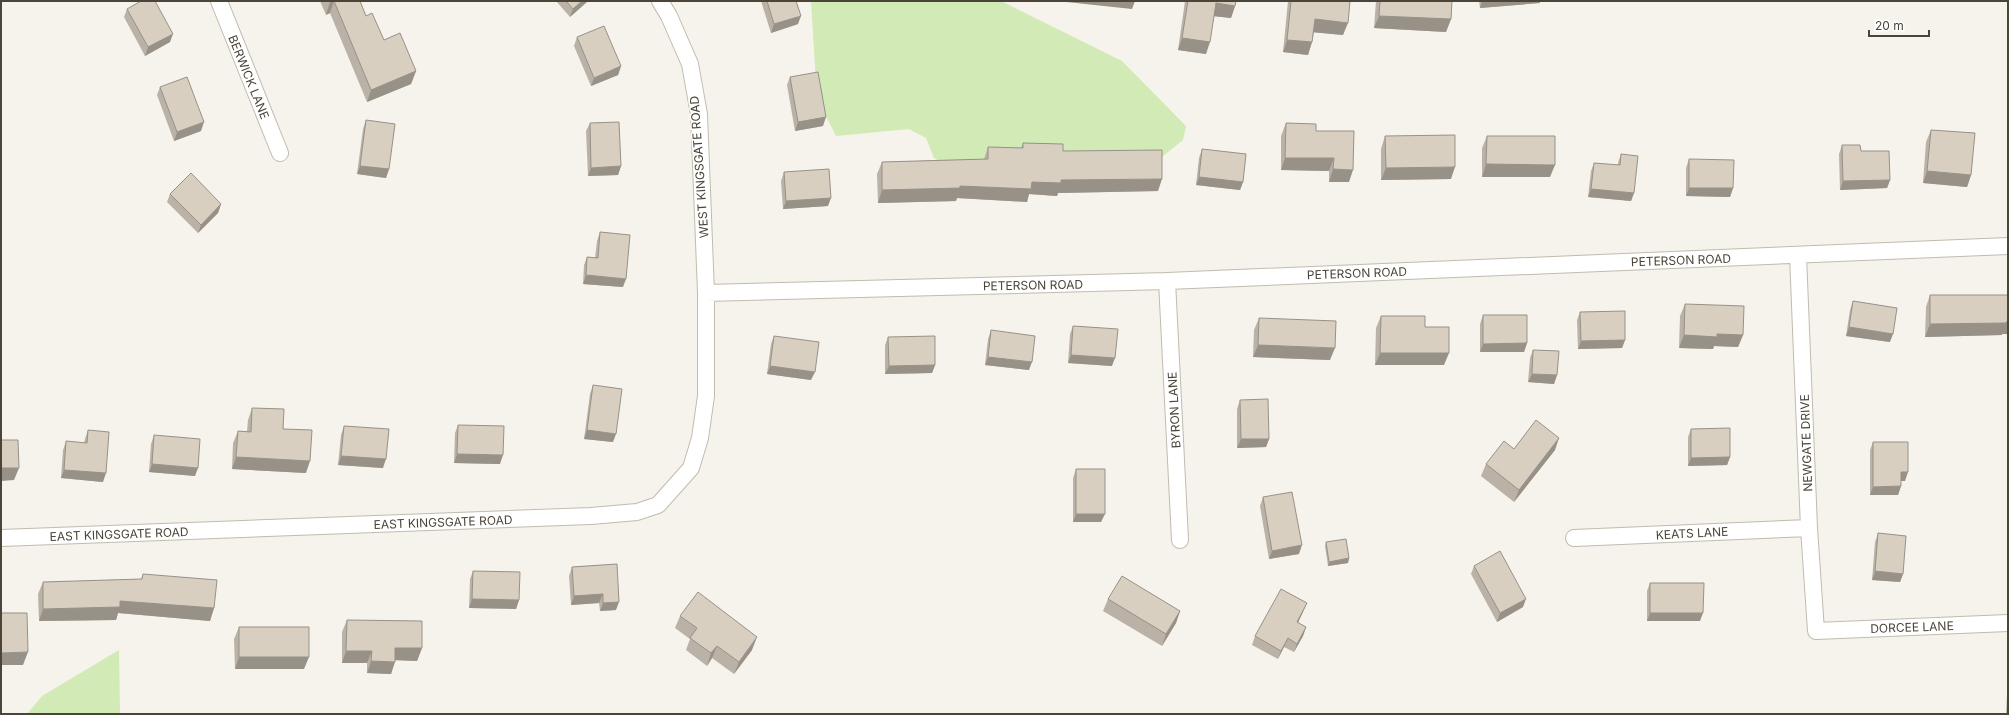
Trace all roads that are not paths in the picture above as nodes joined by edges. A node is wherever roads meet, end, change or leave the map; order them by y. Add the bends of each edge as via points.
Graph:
1 (219, 1) edge
2 (660, 1) edge
3 (280, 153) dead end
4 (2008, 246) edge
5 (1798, 255) junction
6 (1167, 281) junction
7 (706, 293) junction
8 (1809, 528) junction
9 (1, 538) edge
10 (1574, 538) dead end
11 (1180, 540) dead end
12 (2008, 624) edge
13 (1816, 631) joint

1 - 3 street, BERWICK LANE
2 - 7 street, WEST KINGSGATE ROAD via 690,64 699,114
4 - 5 street, PETERSON ROAD
5 - 6 street, PETERSON ROAD
5 - 8 street, NEWGATE DRIVE
6 - 7 street, PETERSON ROAD
6 - 11 street, BYRON LANE
7 - 9 street, EAST KINGSGATE ROAD via 706,396 700,438 691,468 658,505 637,512 590,516
8 - 10 street, KEATS LANE
8 - 13 street, NEWGATE DRIVE
12 - 13 street, DORCEE LANE

